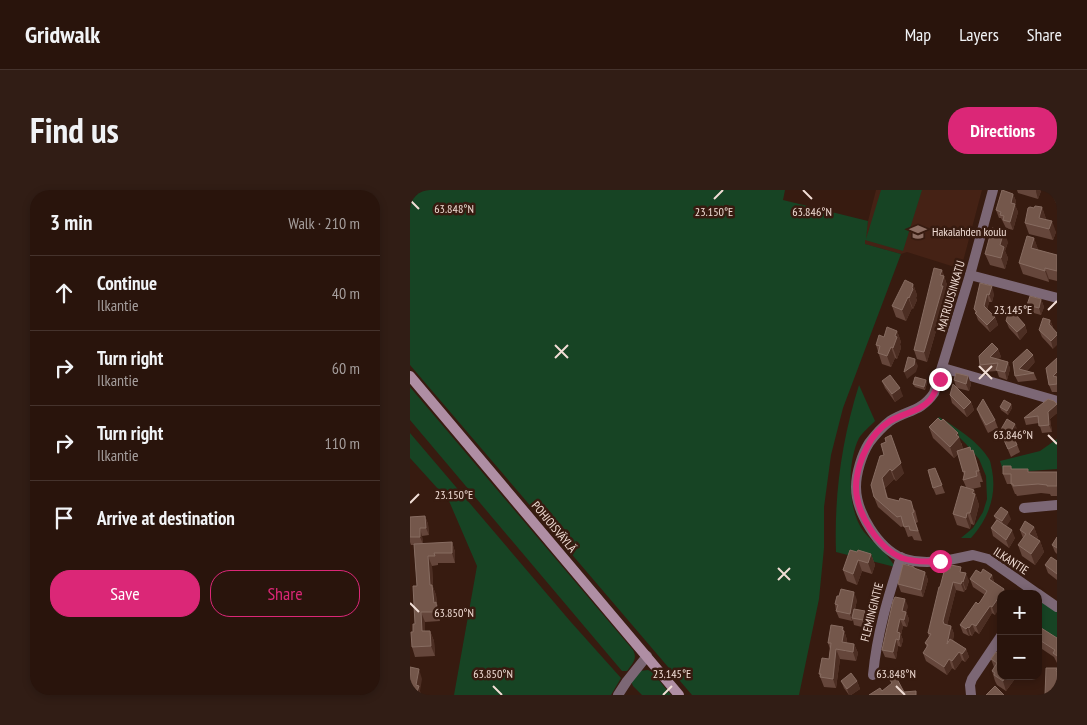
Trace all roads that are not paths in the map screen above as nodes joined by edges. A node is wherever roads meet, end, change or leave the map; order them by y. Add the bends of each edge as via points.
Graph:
1 (992, 190) edge
2 (970, 274) junction
3 (1057, 298) edge
4 (943, 368) junction
5 (410, 376) edge
6 (940, 379) joint
7 (1057, 401) edge
8 (1057, 505) edge
9 (1024, 508) dead end
10 (901, 557) junction
11 (1030, 590) edge
12 (1042, 598) edge
13 (1057, 607) edge
14 (997, 642) edge
15 (646, 656) junction
16 (873, 675) dead end
17 (618, 695) edge
18 (679, 695) edge
19 (971, 695) edge

1 - 2 street, MATRUUSINKATU
2 - 3 street
2 - 4 street, MATRUUSINKATU
4 - 6 street, MATRUUSINKATU
4 - 7 street
5 - 15 main road, POHJOISVÄYLÄ
6 - 10 street, ILKANTIE via 925,404 891,421 876,434 864,453 858,473 858,498 867,521 880,541
8 - 9 street
10 - 11 street, ILKANTIE via 928,562 979,556 988,559
10 - 16 street, FLEMINGINTIE via 876,641
12 - 13 street, ILKANTIE
14 - 19 street via 972,679
15 - 17 street
15 - 18 main road, POHJOISVÄYLÄ

